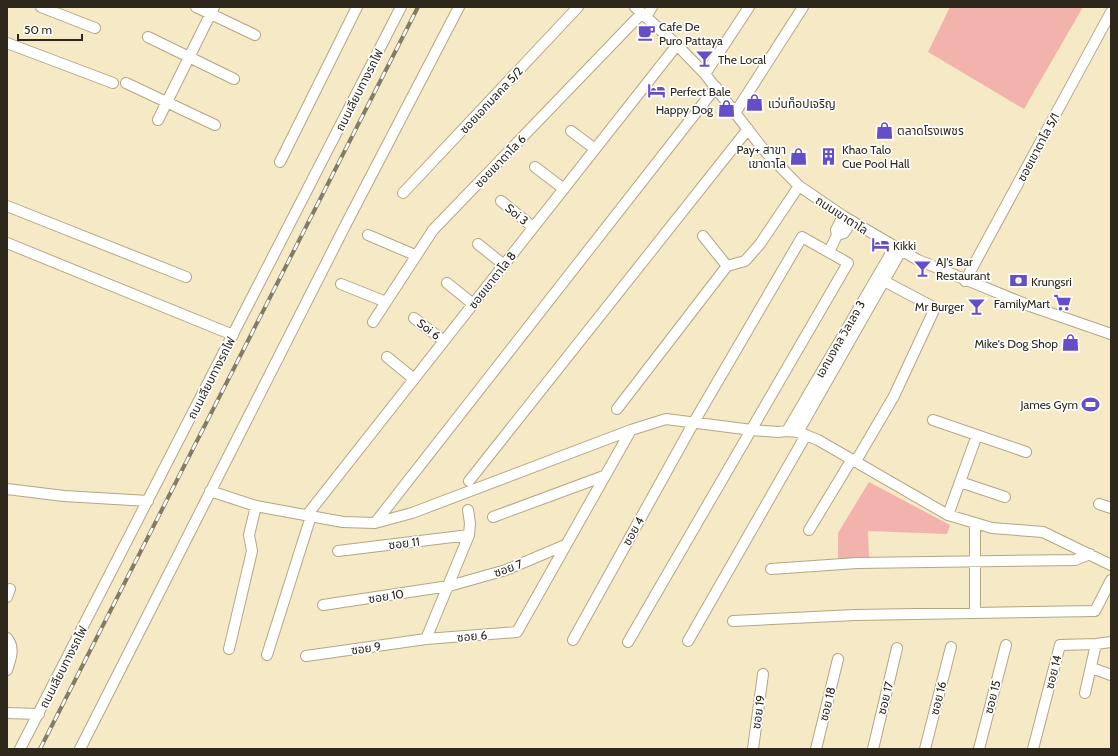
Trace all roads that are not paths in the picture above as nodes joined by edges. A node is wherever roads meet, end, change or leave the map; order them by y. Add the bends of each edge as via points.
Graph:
1 (41, 7) edge
2 (196, 7) edge
3 (357, 7) edge
4 (401, 7) edge
5 (459, 7) edge
6 (578, 7) edge
7 (652, 7) edge
8 (749, 7) edge
9 (803, 7) edge
10 (212, 10) edge
11 (641, 12) edge
12 (1111, 12) edge
13 (95, 28) dead end
14 (255, 35) dead end
15 (148, 36) dead end
16 (7, 43) edge
17 (677, 45) junction
18 (189, 57) junction
19 (705, 74) junction
20 (234, 79) dead end
21 (113, 83) dead end
22 (126, 83) dead end
23 (716, 87) junction
24 (167, 102) junction
25 (735, 113) junction
26 (158, 120) dead end
27 (215, 125) dead end
28 (748, 129) junction
29 (571, 131) dead end
30 (595, 149) junction
31 (280, 162) dead end
32 (535, 167) dead end
33 (798, 186) junction
34 (564, 189) junction
35 (403, 193) dead end
36 (501, 201) dead end
37 (7, 206) edge
38 (848, 219) junction
39 (533, 227) junction
40 (368, 235) dead end
41 (703, 236) dead end
42 (7, 243) edge
43 (478, 244) dead end
44 (898, 250) junction
45 (829, 252) junction
46 (416, 255) junction
47 (504, 265) junction
48 (727, 266) junction
49 (186, 277) dead end
50 (884, 281) junction
51 (965, 281) junction
52 (447, 283) dead end
53 (341, 284) dead end
54 (386, 302) junction
55 (473, 304) junction
56 (414, 318) dead end
57 (373, 322) dead end
58 (1111, 334) edge
59 (233, 335) junction
60 (444, 341) junction
61 (387, 357) dead end
62 (414, 379) junction
63 (617, 409) dead end
64 (933, 420) dead end
65 (694, 422) junction
66 (631, 430) junction
67 (752, 430) junction
68 (786, 430) junction
69 (802, 434) junction
70 (978, 435) junction
71 (1026, 452) dead end
72 (854, 460) junction
73 (604, 476) junction
74 (469, 481) dead end
75 (960, 482) junction
76 (7, 489) edge
77 (210, 491) junction
78 (1005, 497) dead end
79 (148, 501) junction
80 (1099, 504) dead end
81 (256, 506) junction
82 (1111, 508) edge
83 (468, 510) dead end
84 (948, 515) junction
85 (309, 516) junction
86 (493, 517) dead end
87 (375, 523) junction
88 (975, 524) junction
89 (809, 530) dead end
90 (469, 535) junction
91 (565, 545) junction
92 (338, 551) dead end
93 (1090, 554) junction
94 (974, 560) junction
95 (1111, 566) edge
96 (771, 569) dead end
97 (1111, 580) edge
98 (449, 586) junction
99 (323, 605) dead end
100 (975, 612) junction
101 (733, 621) dead end
102 (7, 638) edge
103 (426, 639) junction
104 (574, 640) dead end
105 (688, 641) dead end
106 (628, 642) dead end
107 (1111, 642) edge
108 (1096, 644) junction
109 (1006, 645) dead end
110 (951, 647) dead end
111 (229, 648) dead end
112 (897, 648) dead end
113 (267, 655) dead end
114 (306, 656) dead end
115 (838, 659) dead end
116 (1092, 668) junction
117 (7, 670) edge
118 (763, 674) dead end
119 (1111, 675) edge
120 (1085, 693) dead end
121 (7, 713) edge
122 (39, 714) junction
123 (20, 749) edge
124 (80, 749) edge
125 (753, 749) edge
126 (816, 749) edge
127 (872, 749) edge
128 (926, 749) edge
129 (979, 749) edge
130 (1033, 749) edge

1 - 13 street
2 - 10 street
3 - 31 street
4 - 59 street, ถนนเลียบทางรถไฟ
5 - 77 street
6 - 35 street, ซอยเอกมลคล 5/2
7 - 11 street, ซอยเขาตาโล 6
8 - 19 street
9 - 25 street
10 - 14 street
10 - 18 street
11 - 17 street, ถนนเขาตาโล
11 - 46 street, ซอยเขาตาโล 6 via 433,230
12 - 51 street, ซอยเขาตาโล 5/1
15 - 18 street
16 - 21 street
17 - 19 street, ถนนเขาตาโล
17 - 30 street, ซอยเขาตาโล 8
18 - 20 street
18 - 24 street
19 - 23 street, ถนนเขาตาโล
22 - 24 street
23 - 25 street, ถนนเขาตาโล
23 - 87 street
24 - 26 street
24 - 27 street
25 - 28 street, ถนนเขาตาโล
28 - 33 street, ถนนเขาตาโล
28 - 74 street
29 - 30 street
30 - 34 street, ซอยเขาตาโล 8
32 - 34 street
33 - 38 street, ถนนเขาตาโล
33 - 48 street via 760,244 745,260
34 - 39 street, ซอยเขาตาโล 8
36 - 39 street, Soi 3
37 - 49 street
38 - 44 street, ถนนเขาตาโล
38 - 45 street via 844,233 837,235
39 - 47 street, ซอยเขาตาโล 8
40 - 46 street
41 - 48 street
42 - 59 street
43 - 47 street
44 - 50 street, เอกมงคล วิลเลจ 3
44 - 51 street, ถนนเขาตาโล
44 - 68 street, เอกมงคล วิลเลจ 3
45 - 65 street, ซอย 4 via 802,237
45 - 67 street via 848,263
46 - 54 street, ซอยเขาตาโล 6
47 - 55 street, ซอยเขาตาโล 8
48 - 63 street
50 - 69 street, เอกมงคล วิลเลจ 3
50 - 72 street via 935,308 894,396
51 - 58 street, ถนนเขาตาโล
52 - 55 street
53 - 54 street
54 - 57 street, ซอยเขาตาโล 6
55 - 60 street, ซอยเขาตาโล 8
56 - 60 street, Soi 6
59 - 79 street, ถนนเลียบทางรถไฟ
60 - 62 street, ซอยเขาตาโล 8
61 - 62 street
62 - 85 street, ซอยเขาตาโล 8
64 - 70 street
65 - 66 street via 666,419
65 - 67 street
65 - 104 street, ซอย 4
66 - 73 street
66 - 87 street via 412,513
67 - 68 street
67 - 106 street
68 - 69 street
69 - 72 street
69 - 105 street, เอกมงคล วิลเลจ 3
70 - 71 street
70 - 75 street
72 - 84 street
72 - 89 street
73 - 86 street
73 - 91 street
75 - 78 street
75 - 84 street
76 - 79 street via 64,496
77 - 81 street
77 - 124 street
79 - 122 street, ถนนเลียบทางรถไฟ
80 - 82 street
81 - 85 street
81 - 111 street via 249,535 252,551
83 - 90 street
84 - 88 street
85 - 87 street via 343,522
85 - 113 street
88 - 93 street via 1043,532
88 - 94 street
90 - 92 street, ซอย 11
90 - 98 street
91 - 98 street, ซอย 7 via 506,570
91 - 103 street, ซอย 6 via 517,632
93 - 94 street via 1075,560
93 - 95 street
94 - 96 street via 857,563
94 - 100 street
97 - 100 street via 1095,611
98 - 99 street, ซอย 10
98 - 103 street
100 - 101 street
102 - 117 street via 12,645 12,655
103 - 114 street, ซอย 9
107 - 108 street, ซอย 14
108 - 116 street
108 - 130 street, ซอย 14 via 1060,645
109 - 129 street, ซอย 15
110 - 128 street, ซอย 16
112 - 127 street, ซอย 17
115 - 126 street, ซอย 18
116 - 119 street
116 - 120 street
118 - 125 street, ซอย 19
121 - 122 street
122 - 123 street, ถนนเลียบทางรถไฟ

